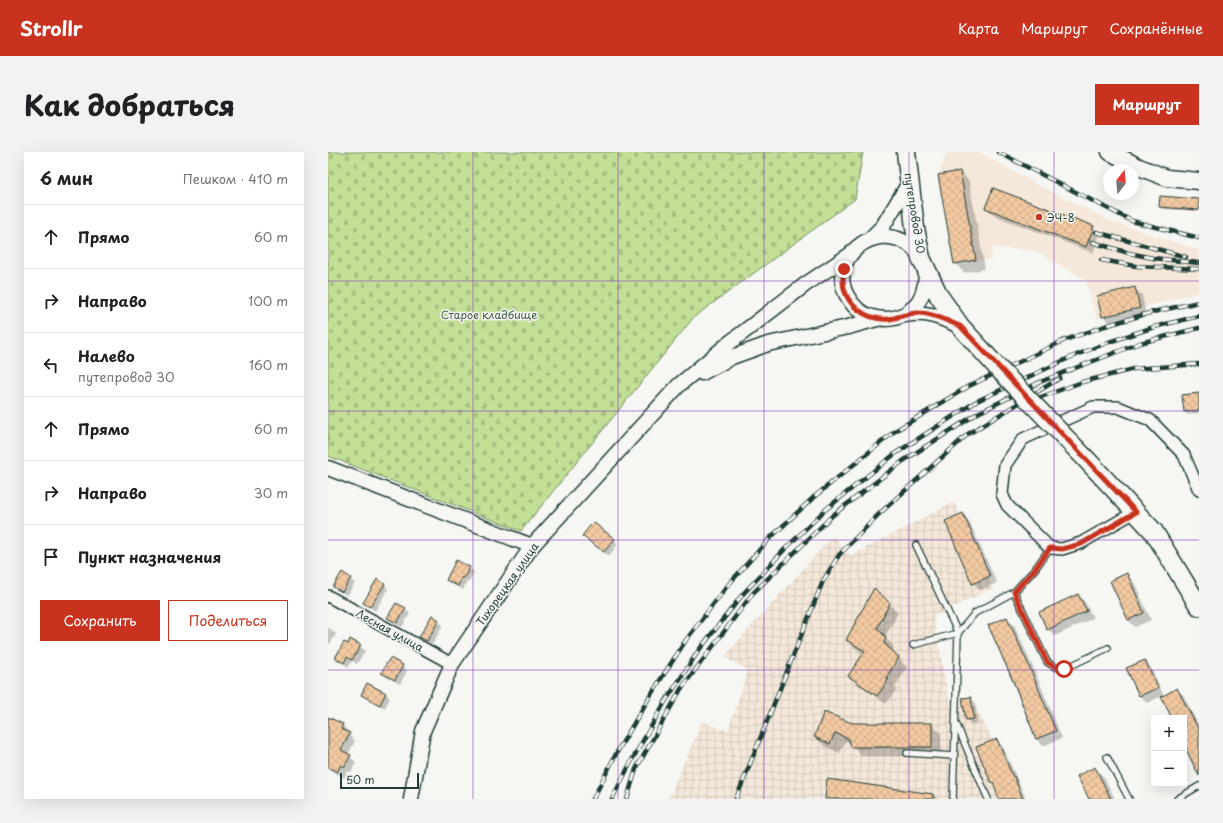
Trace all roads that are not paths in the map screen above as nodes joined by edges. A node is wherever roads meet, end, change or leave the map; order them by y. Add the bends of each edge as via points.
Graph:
1 (906, 152) edge
2 (1116, 153) edge
3 (1199, 181) edge
4 (910, 183) junction
5 (870, 239) junction
6 (848, 256) junction
7 (924, 264) junction
8 (904, 315) junction
9 (877, 319) junction
10 (960, 326) junction
11 (679, 385) junction
12 (328, 468) edge
13 (1199, 490) edge
14 (1136, 512) junction
15 (916, 545) dead end
16 (532, 546) junction
17 (1050, 548) junction
18 (1014, 592) junction
19 (328, 596) edge
20 (1199, 606) edge
21 (958, 633) junction
22 (913, 645) dead end
23 (1108, 648) dead end
24 (452, 664) junction
25 (955, 721) junction
26 (907, 753) dead end
27 (954, 756) junction
28 (1107, 757) dead end
29 (1199, 786) edge
30 (411, 799) edge
31 (953, 799) edge
32 (988, 799) edge
33 (1129, 799) edge
34 (1176, 799) edge

1 - 4 main road, путепровод 30
2 - 3 main road via 1139,167 1167,178
4 - 5 street via 883,226
4 - 7 main road, путепровод 30
5 - 6 street
5 - 7 street via 885,236 899,239 912,246
6 - 9 street via 843,282 846,295 864,314
6 - 11 street via 800,289
7 - 8 street via 926,284 922,296 915,307
7 - 10 main road, путепровод 30 via 939,296
8 - 9 street via 891,319
8 - 10 street via 930,315
9 - 11 street via 768,344 732,358
10 - 14 main road, путепровод 30, bridge
11 - 16 street, Тихорецкая улица
12 - 16 street
13 - 17 street via 1184,455 1150,420 1118,407 1093,407 1023,440 1005,465 1002,494 1007,505
14 - 17 street via 1081,544 1062,549
14 - 20 main road, путепровод 30 via 1154,532
15 - 21 lane
16 - 24 street, Тихорецкая улица
17 - 18 lane
18 - 21 lane via 975,613
18 - 23 lane via 1047,662 1055,667 1064,669
19 - 24 street, Лесная улица
21 - 22 lane
21 - 25 lane
24 - 30 street, Тихорецкая улица via 423,731
25 - 27 lane
25 - 32 lane
26 - 27 lane
27 - 31 lane
28 - 33 lane
29 - 34 lane

